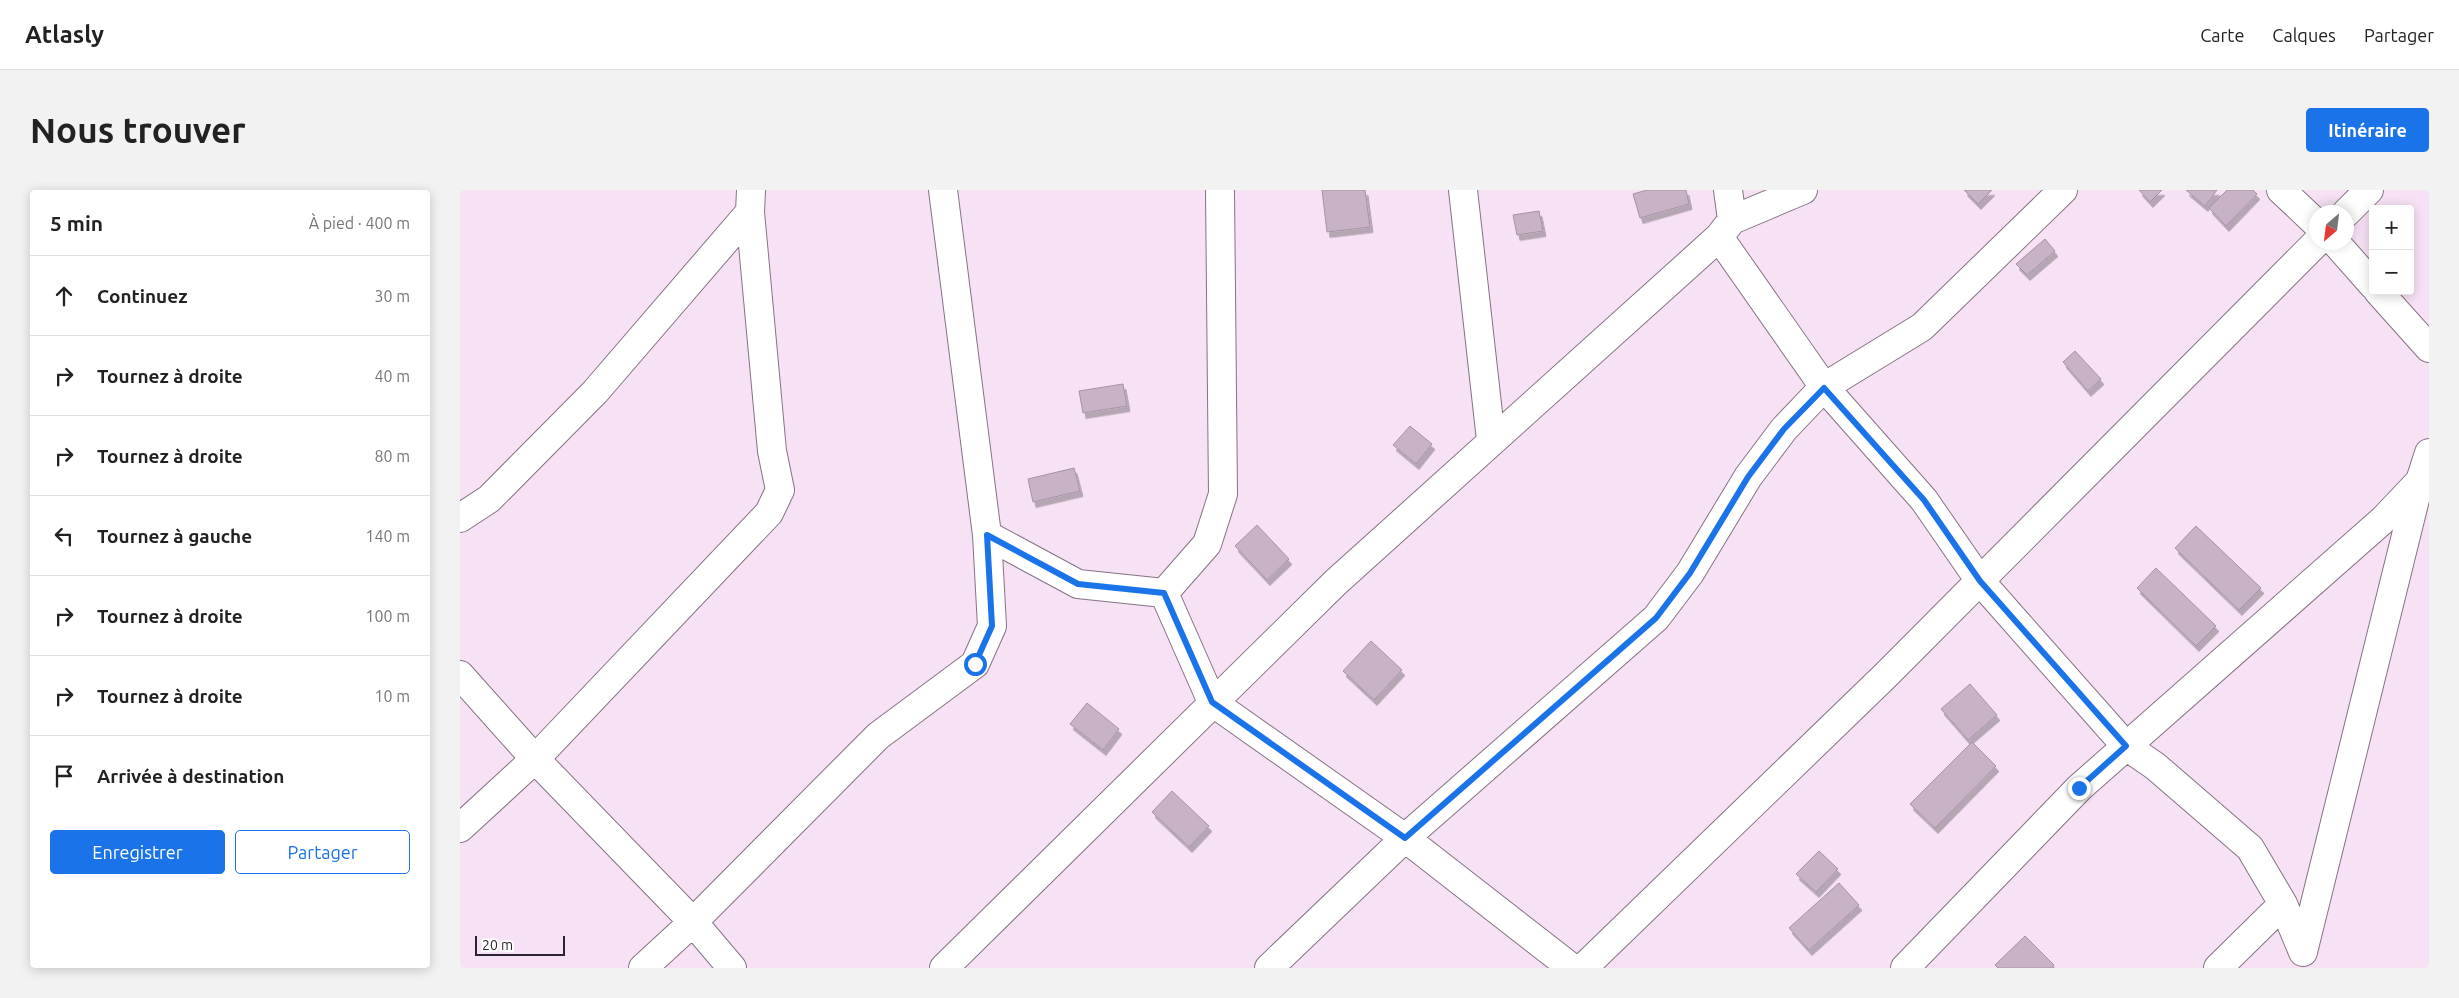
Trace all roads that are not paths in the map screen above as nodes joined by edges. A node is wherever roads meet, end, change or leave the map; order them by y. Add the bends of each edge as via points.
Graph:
1 (943, 190) edge
2 (1220, 190) edge
3 (1463, 190) edge
4 (1728, 190) edge
5 (1804, 190) edge
6 (2063, 190) edge
7 (2281, 190) edge
8 (2369, 190) edge
9 (751, 201) edge
10 (2354, 205) edge
11 (2309, 216) edge
12 (1726, 228) junction
13 (2310, 250) edge
14 (2342, 250) edge
15 (2369, 280) edge
16 (2382, 295) edge
17 (2429, 348) edge
18 (1824, 388) junction
19 (1491, 440) junction
20 (2429, 453) edge
21 (2420, 481) junction
22 (460, 518) edge
23 (987, 535) junction
24 (1980, 581) junction
25 (1164, 593) junction
26 (460, 676) edge
27 (1212, 702) junction
28 (2126, 746) junction
29 (535, 759) junction
30 (460, 828) edge
31 (1405, 838) junction
32 (2284, 904) junction
33 (693, 922) junction
34 (643, 968) edge
35 (732, 968) edge
36 (944, 968) edge
37 (1269, 968) edge
38 (1572, 968) edge
39 (1583, 968) edge
40 (1905, 968) edge
41 (2218, 968) edge

1 - 23 street
2 - 25 street via 1223,494 1208,544
3 - 19 street
4 - 12 street
5 - 12 street
6 - 18 street via 1922,327
7 - 11 street
8 - 10 street
9 - 22 street via 595,392 489,499
9 - 29 street via 772,450 780,490 769,514
12 - 18 street
12 - 19 street
13 - 24 street
14 - 15 street
16 - 17 street
18 - 24 street via 1924,500
18 - 31 street via 1784,429 1748,477 1690,573 1656,618
19 - 27 street via 1336,582
20 - 21 street
21 - 28 street via 2384,519
21 - 32 street via 2303,952
23 - 25 street via 1078,584
23 - 33 street via 992,626 975,664 878,736
24 - 28 street
24 - 39 street
25 - 27 street
26 - 29 street
27 - 31 street
27 - 36 street
28 - 32 street via 2155,766 2250,848
28 - 40 street via 2079,788
29 - 30 street
29 - 33 street
31 - 37 street
31 - 38 street
32 - 41 street
33 - 34 street
33 - 35 street

